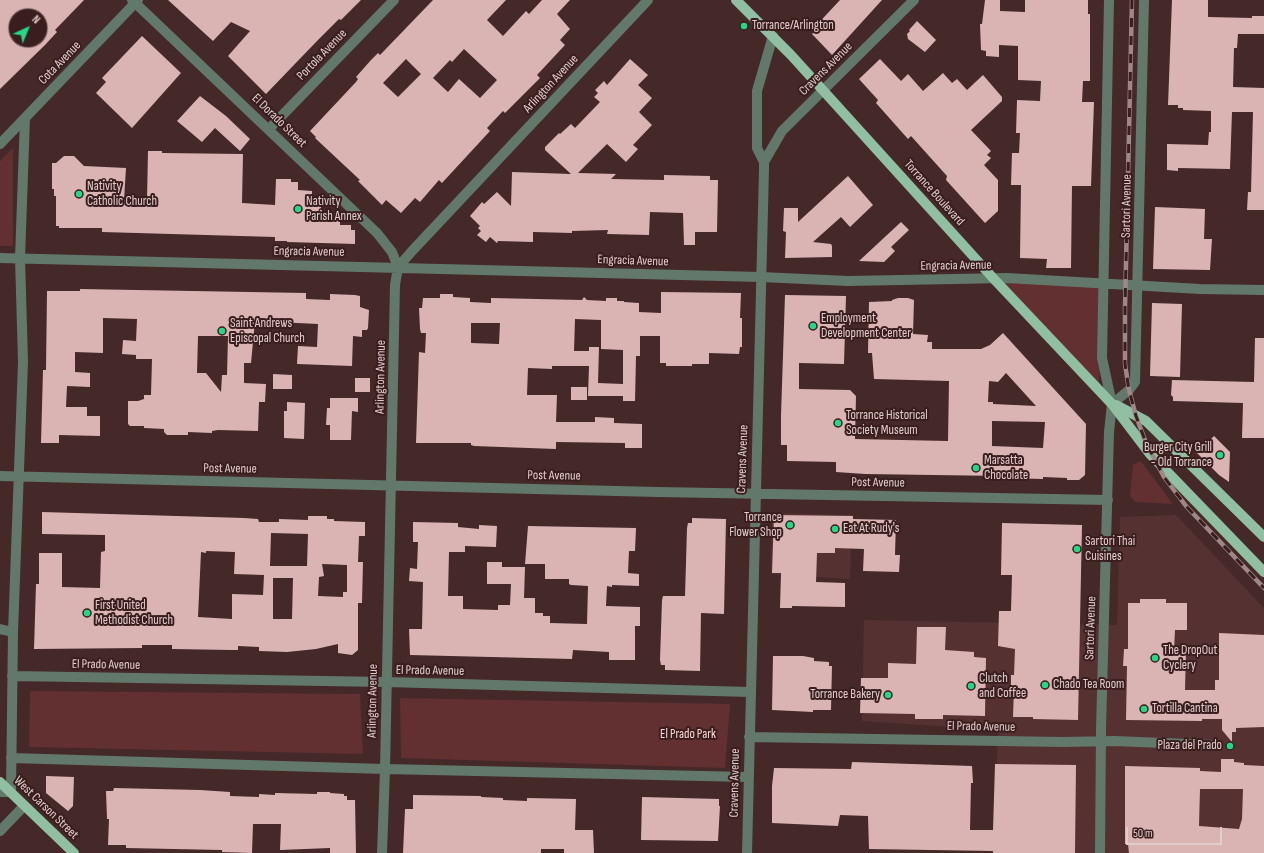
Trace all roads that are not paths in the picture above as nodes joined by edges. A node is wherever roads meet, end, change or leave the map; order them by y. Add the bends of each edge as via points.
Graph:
1 (394, 0) edge
2 (648, 0) edge
3 (736, 0) edge
4 (914, 0) edge
5 (1109, 0) edge
6 (1144, 0) edge
7 (135, 1) edge
8 (773, 36) junction
9 (823, 89) junction
10 (25, 118) junction
11 (269, 129) junction
12 (0, 144) edge
13 (764, 162) junction
14 (0, 258) edge
15 (20, 258) junction
16 (398, 267) junction
17 (761, 277) junction
18 (993, 278) junction
19 (1104, 284) junction
20 (1138, 285) junction
21 (1264, 290) edge
22 (1112, 404) junction
23 (0, 476) edge
24 (20, 477) junction
25 (392, 485) junction
26 (756, 494) junction
27 (1108, 500) junction
28 (1264, 537) edge
29 (1264, 572) edge
30 (0, 629) edge
31 (13, 632) junction
32 (12, 676) junction
33 (386, 682) junction
34 (750, 692) junction
35 (748, 737) junction
36 (1100, 742) junction
37 (1212, 745) dead end
38 (11, 758) junction
39 (386, 769) junction
40 (748, 777) junction
41 (0, 782) edge
42 (0, 792) edge
43 (11, 792) junction
44 (24, 806) junction
45 (0, 831) edge
46 (74, 853) edge
47 (382, 853) edge
48 (747, 853) edge
49 (1100, 853) edge

1 - 11 street, Portola Avenue
2 - 16 street, Arlington Avenue
3 - 8 main road, Torrance Boulevard
4 - 9 street, Cravens Avenue
5 - 19 street, Sartori Avenue
6 - 20 street, Sartori Avenue
7 - 10 street, Cota Avenue
7 - 11 street, El Dorado Street
8 - 9 main road, Torrance Boulevard
8 - 13 street, Cravens Avenue via 757,91 758,148
9 - 13 street, Cravens Avenue via 782,131
9 - 18 main road, Torrance Boulevard
10 - 12 street, Cota Avenue
10 - 15 street
11 - 16 street, El Dorado Street via 378,233 392,252
13 - 17 street, Cravens Avenue
14 - 15 street, Engracia Avenue
15 - 16 street, Engracia Avenue
15 - 24 street via 23,362
16 - 17 street, Engracia Avenue
16 - 25 street, Arlington Avenue via 395,285
17 - 18 street, Engracia Avenue via 855,281
17 - 26 street, Cravens Avenue
18 - 19 street, Engracia Avenue
18 - 22 main road, Torrance Boulevard
19 - 20 street, Engracia Avenue
19 - 22 street, Sartori Avenue via 1102,358
20 - 21 street, Engracia Avenue
20 - 22 street, Sartori Avenue via 1135,382
22 - 27 street, Sartori Avenue
22 - 28 main road, Torrance Boulevard via 1146,421
22 - 29 main road, Torrance Boulevard via 1150,454
23 - 24 street, Post Avenue
24 - 25 street, Post Avenue
24 - 31 street
25 - 26 street, Post Avenue
25 - 33 street, Arlington Avenue
26 - 27 street, Post Avenue
26 - 34 street, Cravens Avenue
27 - 36 street, Sartori Avenue
30 - 31 street
31 - 32 street
32 - 33 street, El Prado Avenue
32 - 38 street
33 - 34 street, El Prado Avenue
33 - 39 street, Arlington Avenue
34 - 35 street, Cravens Avenue
35 - 36 street, El Prado Avenue
35 - 40 street, Cravens Avenue
36 - 37 street, El Prado Avenue
36 - 49 street, Sartori Avenue
38 - 39 street
38 - 43 street
39 - 40 street
39 - 47 street, Arlington Avenue
40 - 48 street, Cravens Avenue
41 - 43 main road, West Carson Street
42 - 43 street
43 - 44 main road, West Carson Street
44 - 45 street
44 - 46 main road, West Carson Street

